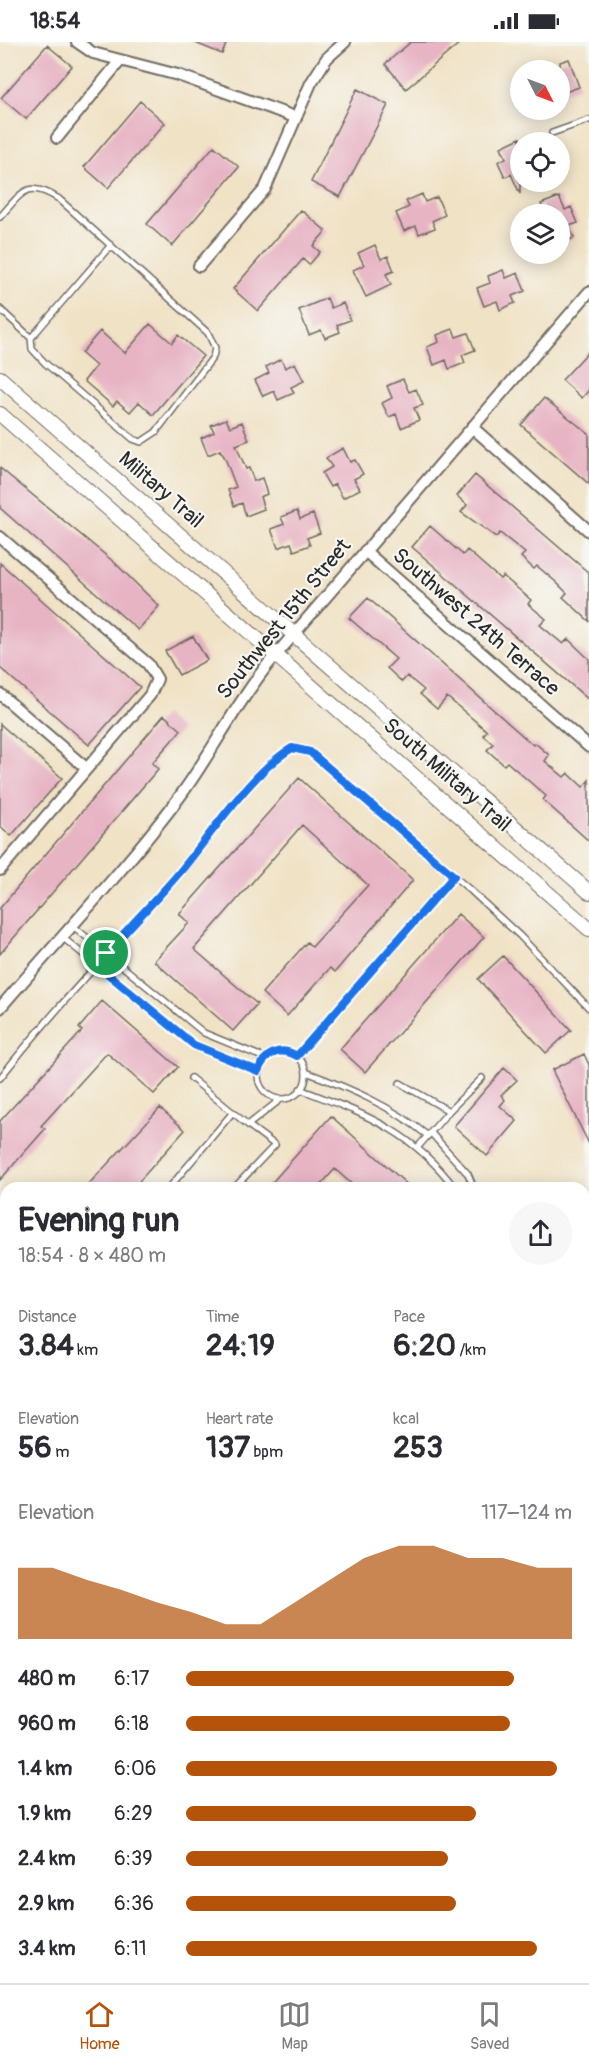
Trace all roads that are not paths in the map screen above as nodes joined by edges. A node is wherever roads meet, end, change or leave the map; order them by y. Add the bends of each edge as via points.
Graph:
1 (76, 42) edge
2 (345, 42) edge
3 (119, 62) junction
4 (295, 117) junction
5 (589, 120) edge
6 (555, 132) edge
7 (57, 138) dead end
8 (0, 217) edge
9 (111, 245) junction
10 (199, 266) dead end
11 (589, 292) edge
12 (580, 303) junction
13 (0, 309) edge
14 (589, 311) edge
15 (31, 338) junction
16 (0, 378) edge
17 (0, 414) edge
18 (472, 427) junction
19 (589, 531) edge
20 (0, 537) edge
21 (365, 551) junction
22 (294, 633) junction
23 (276, 655) junction
24 (0, 694) edge
25 (589, 747) edge
26 (86, 768) junction
27 (2, 863) edge
28 (454, 876) junction
29 (589, 892) edge
30 (72, 925) junction
31 (589, 929) edge
32 (62, 937) junction
33 (106, 953) junction
34 (97, 965) junction
35 (0, 1008) edge
36 (589, 1008) edge
37 (297, 1056) junction
38 (265, 1058) junction
39 (258, 1071) junction
40 (306, 1072) junction
41 (0, 1078) edge
42 (190, 1078) dead end
43 (482, 1078) dead end
44 (400, 1083) dead end
45 (300, 1089) junction
46 (281, 1099) junction
47 (448, 1111) junction
48 (233, 1112) junction
49 (248, 1125) junction
50 (429, 1134) junction
51 (418, 1147) junction
52 (174, 1182) edge
53 (240, 1182) edge
54 (450, 1182) edge
55 (471, 1182) edge

1 - 3 street
2 - 4 street via 327,58
3 - 4 street via 178,75
3 - 7 street
4 - 10 street via 265,189
5 - 6 lane
8 - 9 lane via 24,191 40,188 59,199
9 - 15 lane
9 - 15 lane via 208,333 215,348 213,357 156,432 141,442 133,439 45,363 32,349
11 - 12 street, Southwest 15th Street
12 - 14 street
12 - 18 street, Southwest 15th Street
13 - 15 lane
16 - 22 street, Military Trail
17 - 23 street
18 - 19 street
18 - 21 street, Southwest 15th Street
20 - 26 street via 148,664 157,679 150,695
21 - 22 street, Southwest 15th Street
21 - 25 street, Southwest 24th Terrace
22 - 23 street, Southwest 15th Street
22 - 29 street, South Military Trail
23 - 30 street, Southwest 15th Street via 229,717 179,798
23 - 31 street, South Military Trail
24 - 26 street
26 - 27 street
28 - 33 lane via 310,752 292,748 259,775
28 - 36 lane via 520,936
28 - 37 lane
30 - 32 street, Southwest 15th Street
30 - 33 lane
32 - 34 lane
32 - 35 street, Southwest 15th Street
33 - 34 lane
33 - 38 lane via 204,1033
34 - 39 lane via 194,1045
34 - 41 lane
37 - 38 lane via 284,1051
37 - 40 lane
38 - 39 lane
39 - 46 lane via 266,1093
40 - 45 lane
40 - 50 lane via 344,1086
42 - 48 lane
43 - 47 lane
44 - 47 lane
45 - 46 lane
45 - 51 lane via 356,1111
46 - 49 lane
47 - 50 lane
48 - 49 lane
48 - 52 lane
49 - 53 lane via 275,1145
50 - 51 lane
50 - 55 lane
51 - 54 lane

